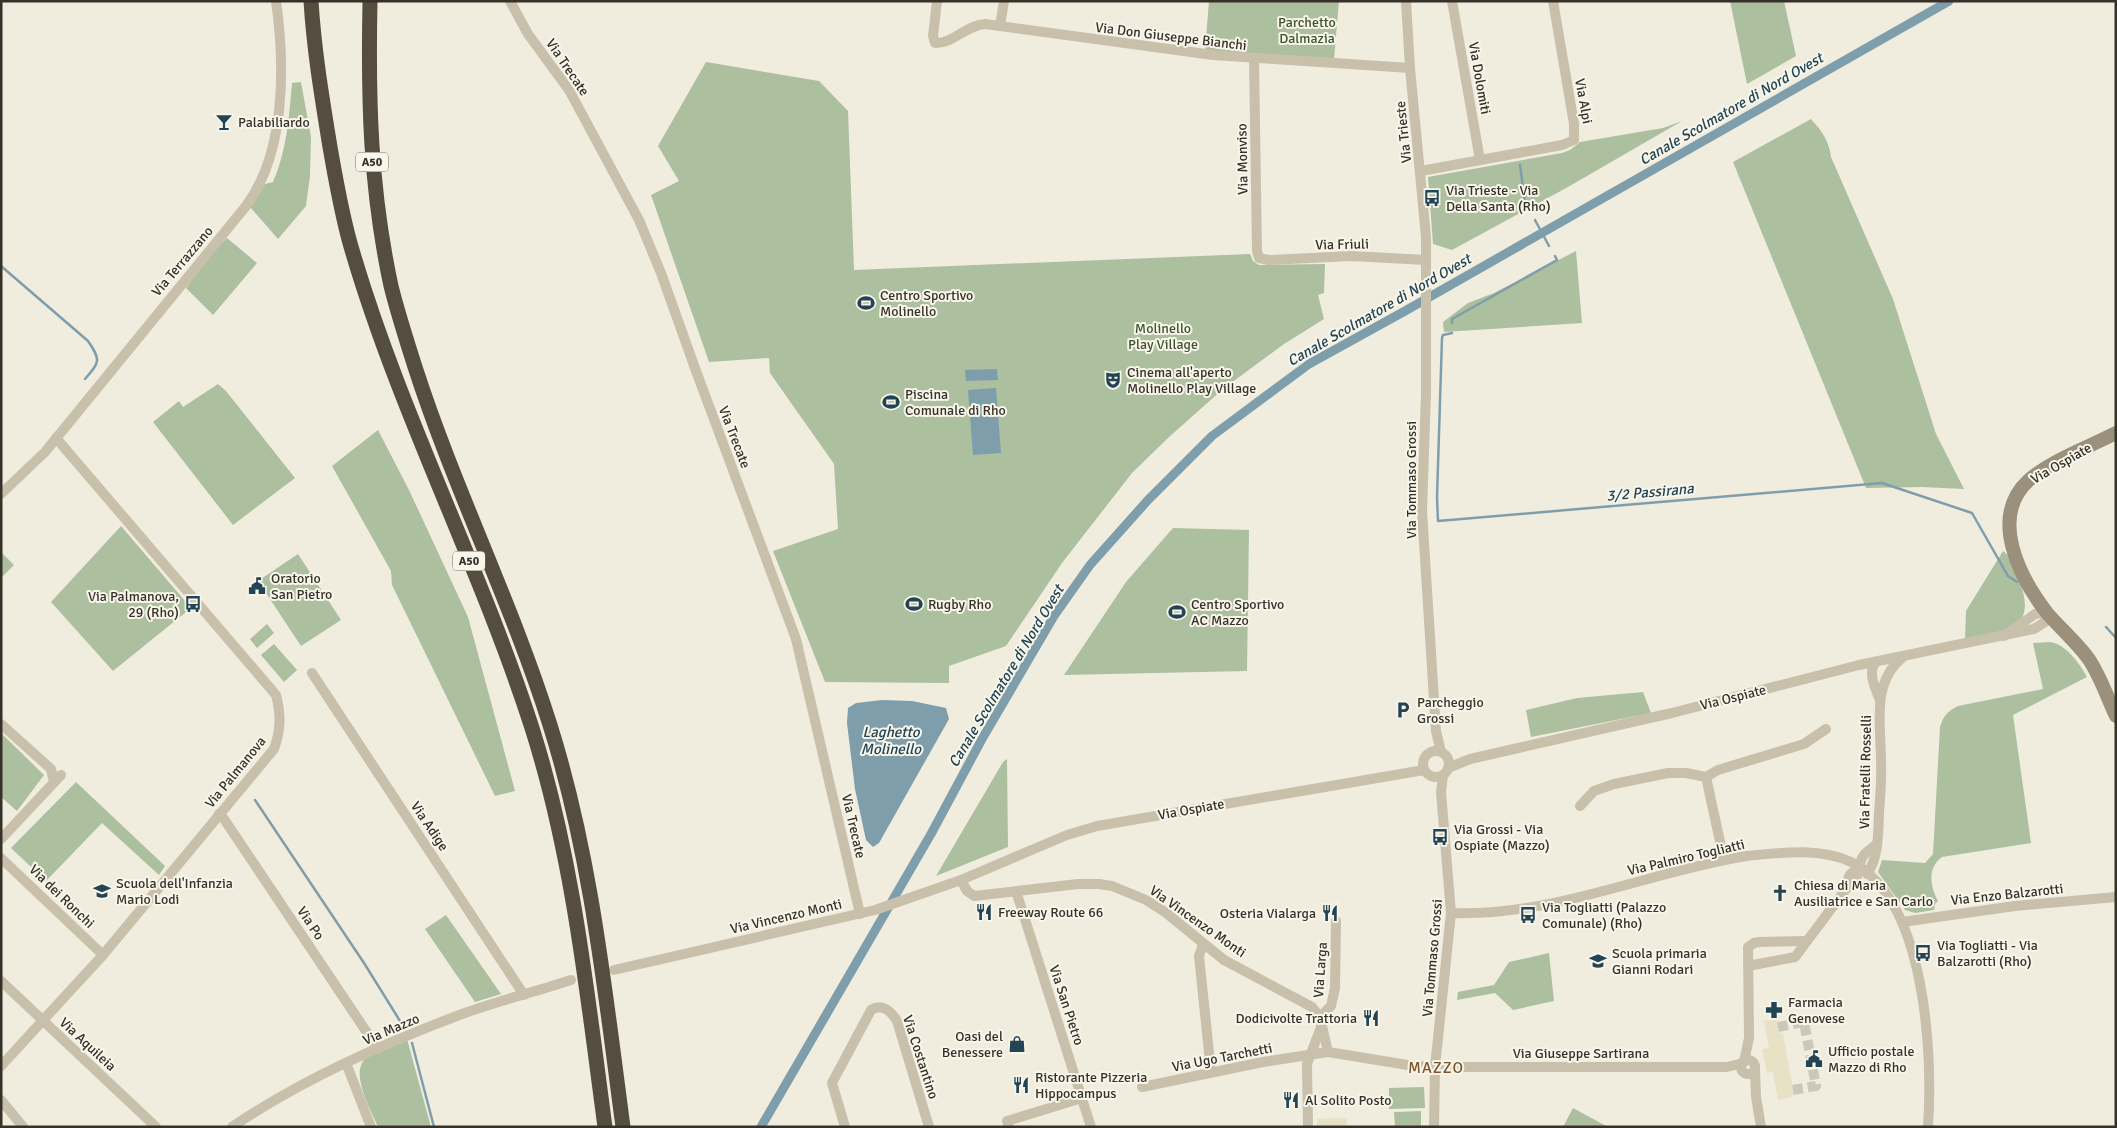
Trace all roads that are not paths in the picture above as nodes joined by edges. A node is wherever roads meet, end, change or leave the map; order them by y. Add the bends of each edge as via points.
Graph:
1 (276, 1) edge
2 (311, 1) edge
3 (370, 1) edge
4 (510, 1) edge
5 (937, 1) edge
6 (1004, 1) edge
7 (1406, 1) edge
8 (1452, 1) edge
9 (1552, 1) edge
10 (1000, 26) junction
11 (1254, 60) junction
12 (1410, 68) junction
13 (1480, 160) junction
14 (1421, 171) junction
15 (1260, 258) joint
16 (1426, 260) junction
17 (2116, 433) edge
18 (56, 438) junction
19 (1, 494) edge
20 (2047, 612) junction
21 (1904, 656) junction
22 (1876, 662) junction
23 (312, 673) dead end
24 (1882, 686) junction
25 (1880, 699) junction
26 (2116, 716) edge
27 (1, 724) edge
28 (1826, 728) dead end
29 (1437, 752) junction
30 (1424, 770) junction
31 (1443, 770) junction
32 (1706, 777) junction
33 (1580, 806) dead end
34 (219, 814) junction
35 (1, 839) edge
36 (1877, 844) junction
37 (1866, 853) junction
38 (1, 858) edge
39 (1844, 859) junction
40 (1724, 860) junction
41 (1867, 874) junction
42 (964, 879) junction
43 (1850, 887) junction
44 (1016, 891) junction
45 (2116, 897) edge
46 (1452, 913) junction
47 (860, 914) junction
48 (1336, 921) dead end
49 (1902, 922) junction
50 (1807, 941) junction
51 (1203, 944) junction
52 (103, 955) junction
53 (1748, 966) junction
54 (614, 970) dead end
55 (571, 980) dead end
56 (1, 981) edge
57 (524, 995) junction
58 (43, 1021) junction
59 (1320, 1022) junction
60 (378, 1049) junction
61 (1328, 1052) junction
62 (1308, 1057) junction
63 (346, 1063) junction
64 (1, 1066) edge
65 (1435, 1067) junction
66 (1747, 1067) junction
67 (1211, 1072) junction
68 (1142, 1087) dead end
69 (1082, 1098) junction
70 (1, 1100) edge
71 (23, 1127) edge
72 (156, 1127) edge
73 (232, 1127) edge
74 (371, 1127) edge
75 (605, 1127) edge
76 (623, 1127) edge
77 (845, 1127) edge
78 (929, 1127) edge
79 (1010, 1127) edge
80 (1091, 1127) edge
81 (1308, 1127) edge
82 (1434, 1127) edge
83 (1762, 1127) edge
84 (1928, 1127) edge

1 - 18 street, Via Terrazzano via 280,98 270,155 260,185
2 - 75 highway, A50 via 317,74 351,248 387,356 512,670 548,785 571,890
3 - 76 highway, A50 via 370,129 378,221 392,286 434,426 524,648 561,762 595,919
4 - 47 street, Via Trecate via 528,34 569,90 639,220 659,266 796,639
5 - 10 street, Via Don Giuseppe Bianchi via 934,43 945,42 973,26
6 - 10 street
7 - 12 street, Via Trieste
8 - 13 street, Via Dolomiti
9 - 13 street, Via Alpi via 1574,124 1574,140
10 - 11 street, Via Don Giuseppe Bianchi
11 - 12 street, Via Don Giuseppe Bianchi
11 - 15 street, Via Monviso via 1257,251
12 - 14 street, Via Trieste
13 - 14 street
14 - 16 street, Via Trieste
15 - 16 street, Via Friuli via 1360,256
16 - 29 street, Via Tommaso Grossi via 1422,511
17 - 20 street, Via Ospiate via 2042,471 2021,488 2014,501 2010,515 2010,541 2028,583
18 - 19 street, Via Terrazzano
18 - 34 street, Via Palmanova via 276,695 280,724 274,749
20 - 21 street, Via Ospiate via 2035,614 2004,636
20 - 26 street via 2088,658
21 - 22 street, Via Ospiate
21 - 24 street, Via Fratelli Rosselli via 1889,670
22 - 24 street, Via Fratelli Rosselli via 1881,669
22 - 25 street, Via Fratelli Rosselli via 1872,676
22 - 31 street, Via Ospiate via 1463,761
23 - 57 street, Via Adige
24 - 25 street, Via Fratelli Rosselli
25 - 36 street, Via Fratelli Rosselli via 1882,763
27 - 35 street via 58,778
28 - 32 street via 1804,744 1718,770
29 - 30 street via 1424,759
29 - 31 street
30 - 31 street
30 - 42 street, Via Ospiate via 1097,826 1067,835
31 - 46 street, Via Tommaso Grossi via 1441,792
32 - 33 street via 1668,773 1614,784 1594,791
32 - 40 street
34 - 52 street, Via Palmanova
34 - 60 street, Via Po
36 - 37 street, Via Fratelli Rosselli
36 - 41 street, Via Fratelli Rosselli
37 - 39 street, Via Fratelli Rosselli
37 - 41 street, Via Fratelli Rosselli via 1862,859
38 - 52 street, Via dei Ronchi
39 - 40 street, Via Palmiro Togliatti via 1816,854 1767,854
39 - 41 street, Via Palmiro Togliatti
40 - 46 street, Via Palmiro Togliatti via 1546,904 1488,913
41 - 43 street
41 - 43 street via 1855,870 1848,876
41 - 49 street, Via Palmiro Togliatti via 1888,896
42 - 44 street, Via Vincenzo Monti via 966,891 970,894
42 - 47 street, Via Vincenzo Monti
43 - 50 street
44 - 51 street, Via Vincenzo Monti via 1090,884 1112,886 1155,906
44 - 69 street, Via San Pietro
45 - 49 street, Via Enzo Balzarotti via 2015,906
46 - 65 street, Via Tommaso Grossi
47 - 54 street, Via Vincenzo Monti
48 - 59 street, Via Larga via 1335,988 1331,1006
49 - 84 street, Via Palmiro Togliatti via 1917,972 1926,1024
50 - 53 street via 1792,958
50 - 53 street via 1754,943 1748,947
51 - 59 street, Via Vincenzo Monti via 1224,960 1302,1000 1312,1007
51 - 67 street via 1199,956
52 - 58 street, Via Palmanova
53 - 66 street
55 - 57 street, Via Mazzo
56 - 58 street, Via Aquileia
57 - 60 street, Via Mazzo via 463,1014
58 - 64 street, Via Palmanova
58 - 72 street, Via Aquileia
59 - 61 street
59 - 62 street
60 - 63 street, Via Mazzo
61 - 62 street, Via Ugo Tarchetti
61 - 65 street, Via Giuseppe Sartirana
62 - 67 street, Via Ugo Tarchetti
62 - 81 street
63 - 73 street, Via Mazzo via 280,1096
63 - 74 street
65 - 66 street, Via Giuseppe Sartirana
65 - 82 street, Via Tommaso Grossi
66 - 83 street
67 - 68 street, Via Ugo Tarchetti
69 - 79 street via 1008,1121
69 - 80 street, Via San Pietro
70 - 71 street
77 - 78 street, Via Costantino via 832,1083 871,1010 877,1006 887,1009 897,1021

